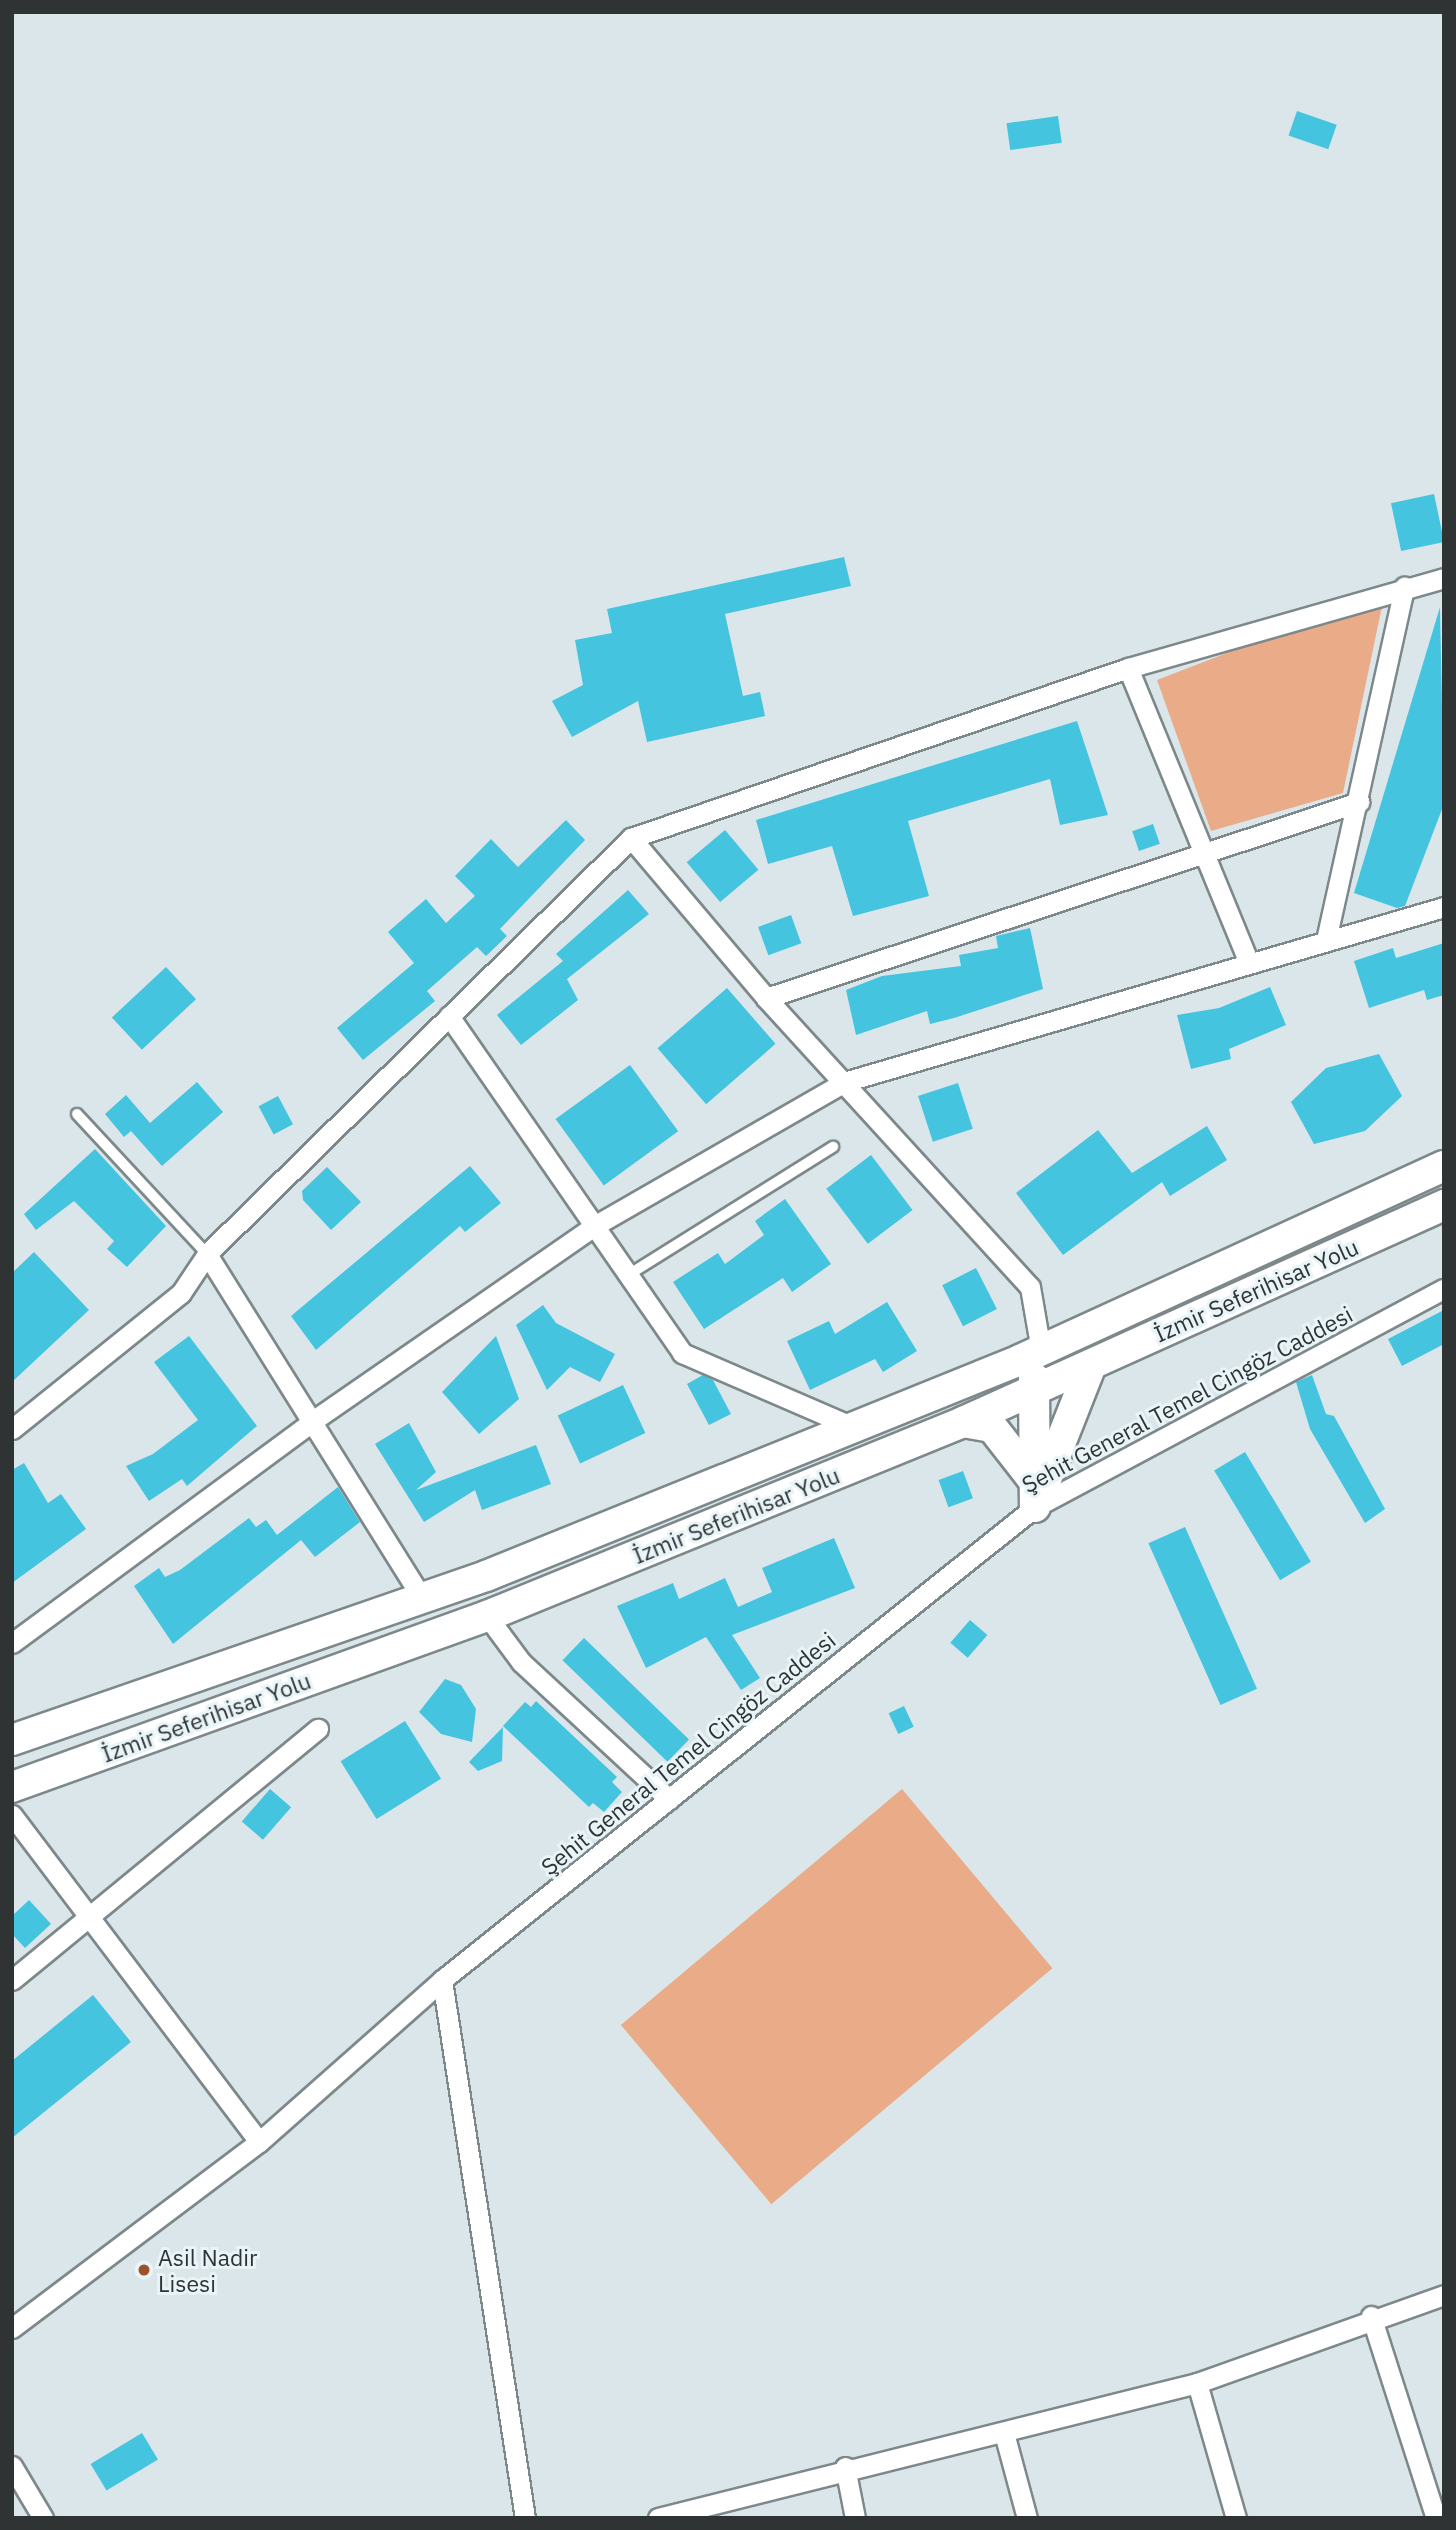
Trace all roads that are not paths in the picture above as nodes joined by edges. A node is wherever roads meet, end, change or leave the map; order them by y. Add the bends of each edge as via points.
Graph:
1 (1444, 579) edge
2 (1404, 587) junction
3 (1128, 668) junction
4 (1359, 802) junction
5 (631, 838) junction
6 (1202, 850) junction
7 (1444, 907) edge
8 (1326, 940) junction
9 (1249, 963) junction
10 (766, 998) junction
11 (449, 1016) junction
12 (844, 1082) junction
13 (77, 1114) dead end
14 (833, 1147) dead end
15 (1444, 1166) edge
16 (1444, 1205) edge
17 (594, 1226) junction
18 (207, 1254) junction
19 (628, 1275) junction
20 (1444, 1289) edge
21 (1041, 1351) junction
22 (1091, 1365) junction
23 (1031, 1395) junction
24 (314, 1420) junction
25 (963, 1422) junction
26 (855, 1428) junction
27 (12, 1429) edge
28 (1034, 1494) junction
29 (423, 1600) junction
30 (487, 1616) junction
31 (12, 1643) edge
32 (318, 1730) dead end
33 (12, 1740) edge
34 (12, 1787) edge
35 (670, 1799) junction
36 (12, 1815) edge
37 (91, 1920) junction
38 (12, 1980) edge
39 (442, 1980) junction
40 (259, 2142) junction
41 (1444, 2295) edge
42 (1370, 2316) junction
43 (12, 2328) edge
44 (1197, 2383) junction
45 (1004, 2433) junction
46 (12, 2466) edge
47 (845, 2466) junction
48 (43, 2518) edge
49 (525, 2518) edge
50 (658, 2518) edge
51 (855, 2518) edge
52 (1027, 2518) edge
53 (1236, 2518) edge
54 (1436, 2518) edge

1 - 2 street
2 - 3 street
2 - 4 street
3 - 5 street
3 - 6 street
4 - 6 street
4 - 8 street
5 - 10 street
5 - 11 street
6 - 9 street
6 - 10 street
7 - 8 street
8 - 9 street
9 - 12 street
10 - 12 street
11 - 17 street
11 - 18 street
12 - 17 street
12 - 21 street via 1030,1287
13 - 18 lane
14 - 19 lane
15 - 21 main road, İzmir Seferihisar Yolu
16 - 22 main road, İzmir Seferihisar Yolu
17 - 19 street
17 - 24 street
18 - 24 street
18 - 27 street via 181,1293
19 - 26 street via 682,1353
20 - 28 street, Şehit General Temel Cingöz Caddesi
21 - 23 main road
21 - 26 main road, İzmir Seferihisar Yolu
22 - 23 main road, İzmir Seferihisar Yolu
22 - 28 main road
23 - 25 main road, İzmir Seferihisar Yolu
23 - 28 main road
24 - 29 street
24 - 31 street
25 - 28 main road via 992,1427
25 - 30 main road, İzmir Seferihisar Yolu
26 - 29 main road, İzmir Seferihisar Yolu
28 - 35 street, Şehit General Temel Cingöz Caddesi
29 - 33 main road, İzmir Seferihisar Yolu
30 - 34 main road, İzmir Seferihisar Yolu
30 - 35 street via 521,1662
32 - 37 street
35 - 39 street, Şehit General Temel Cingöz Caddesi
36 - 37 street
37 - 38 street
37 - 40 street
39 - 40 street, Şehit General Temel Cingöz Caddesi
39 - 49 street
40 - 43 street, Şehit General Temel Cingöz Caddesi
41 - 42 street
42 - 44 street
42 - 54 street
44 - 45 street
44 - 53 street
45 - 47 street
45 - 52 street
46 - 48 street
47 - 50 street
47 - 51 street

